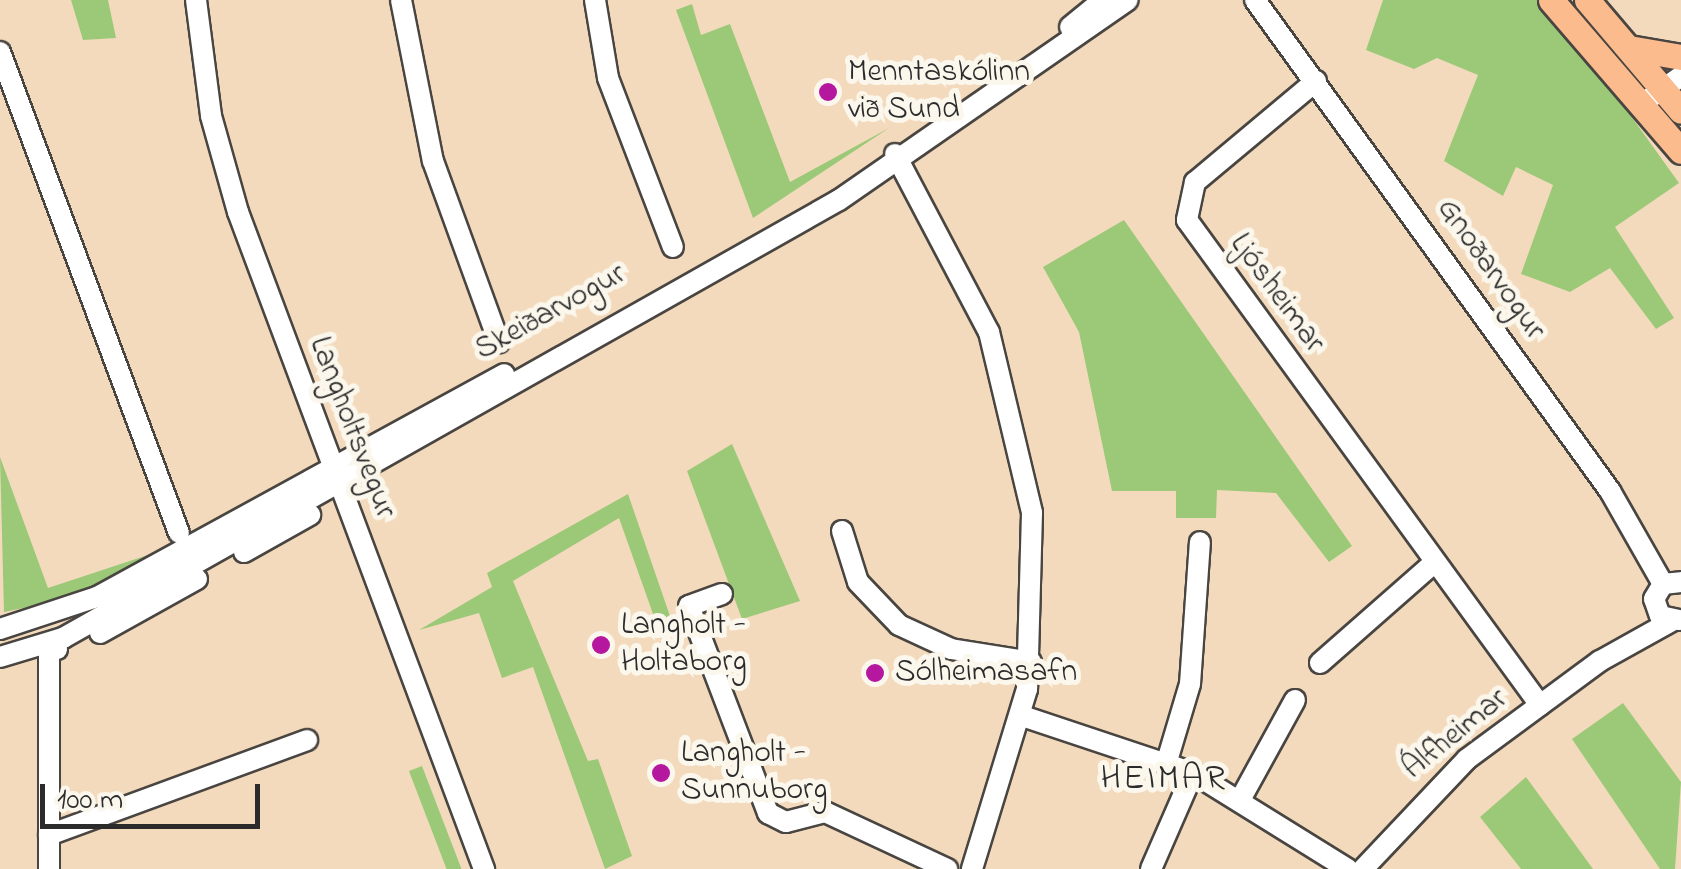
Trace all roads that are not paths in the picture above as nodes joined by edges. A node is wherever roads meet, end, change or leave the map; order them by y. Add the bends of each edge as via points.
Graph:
1 (196, 0) edge
2 (401, 0) edge
3 (595, 0) edge
4 (1103, 0) edge
5 (1128, 0) edge
6 (1255, 0) edge
7 (1551, 0) edge
8 (1587, 0) edge
9 (1628, 48) junction
10 (0, 52) edge
11 (1681, 57) edge
12 (1316, 81) junction
13 (1667, 97) edge
14 (1681, 151) edge
15 (896, 157) junction
16 (673, 247) dead end
17 (499, 342) dead end
18 (336, 474) junction
19 (310, 515) dead end
20 (273, 528) junction
21 (842, 531) dead end
22 (180, 533) dead end
23 (1200, 542) dead end
24 (1435, 562) junction
25 (1672, 583) edge
26 (722, 594) dead end
27 (1654, 605) junction
28 (1676, 620) edge
29 (0, 629) edge
30 (49, 644) junction
31 (0, 657) edge
32 (1600, 661) junction
33 (1030, 662) junction
34 (1320, 663) dead end
35 (1294, 700) dead end
36 (1540, 705) junction
37 (1022, 716) junction
38 (307, 740) dead end
39 (1166, 761) junction
40 (1193, 774) junction
41 (1240, 800) junction
42 (49, 835) junction
43 (49, 869) edge
44 (484, 869) edge
45 (947, 869) edge
46 (972, 869) edge
47 (1151, 869) edge
48 (1348, 869) edge
49 (1362, 869) edge

1 - 18 street, Langholtsvegur via 222,164
2 - 17 street via 433,162
3 - 16 street via 608,78
4 - 15 street, Skeiðarvogur
5 - 15 street, Skeiðarvogur
6 - 12 street, Gnoðarvogur
7 - 13 main road
8 - 9 main road
9 - 11 main road
9 - 13 main road
10 - 22 street
12 - 24 street, Ljósheimar via 1196,182 1188,220
12 - 25 street, Gnoðarvogur
13 - 14 main road
15 - 18 street, Skeiðarvogur
15 - 33 street via 975,298 1012,403 1032,513
18 - 20 street, Skeiðarvogur
18 - 29 street, Skeiðarvogur via 97,597
18 - 44 street, Langholtsvegur
19 - 20 street, Skeiðarvogur
20 - 30 street, Skeiðarvogur via 64,652
21 - 33 street via 858,582 899,625 950,649
23 - 39 street via 1190,684
24 - 34 street
24 - 36 street, Ljósheimar
25 - 27 street
26 - 45 street via 689,606 768,813 786,822 826,812
27 - 28 street
27 - 32 street, Álfheimar
28 - 32 street, Álfheimar
30 - 31 street, Skeiðarvogur
30 - 42 street
32 - 36 street, Álfheimar
33 - 37 street
35 - 41 street
36 - 49 street, Álfheimar via 1433,789
37 - 39 street
37 - 46 street
38 - 42 street
39 - 40 street
40 - 41 street
40 - 47 street
41 - 48 street
42 - 43 street

